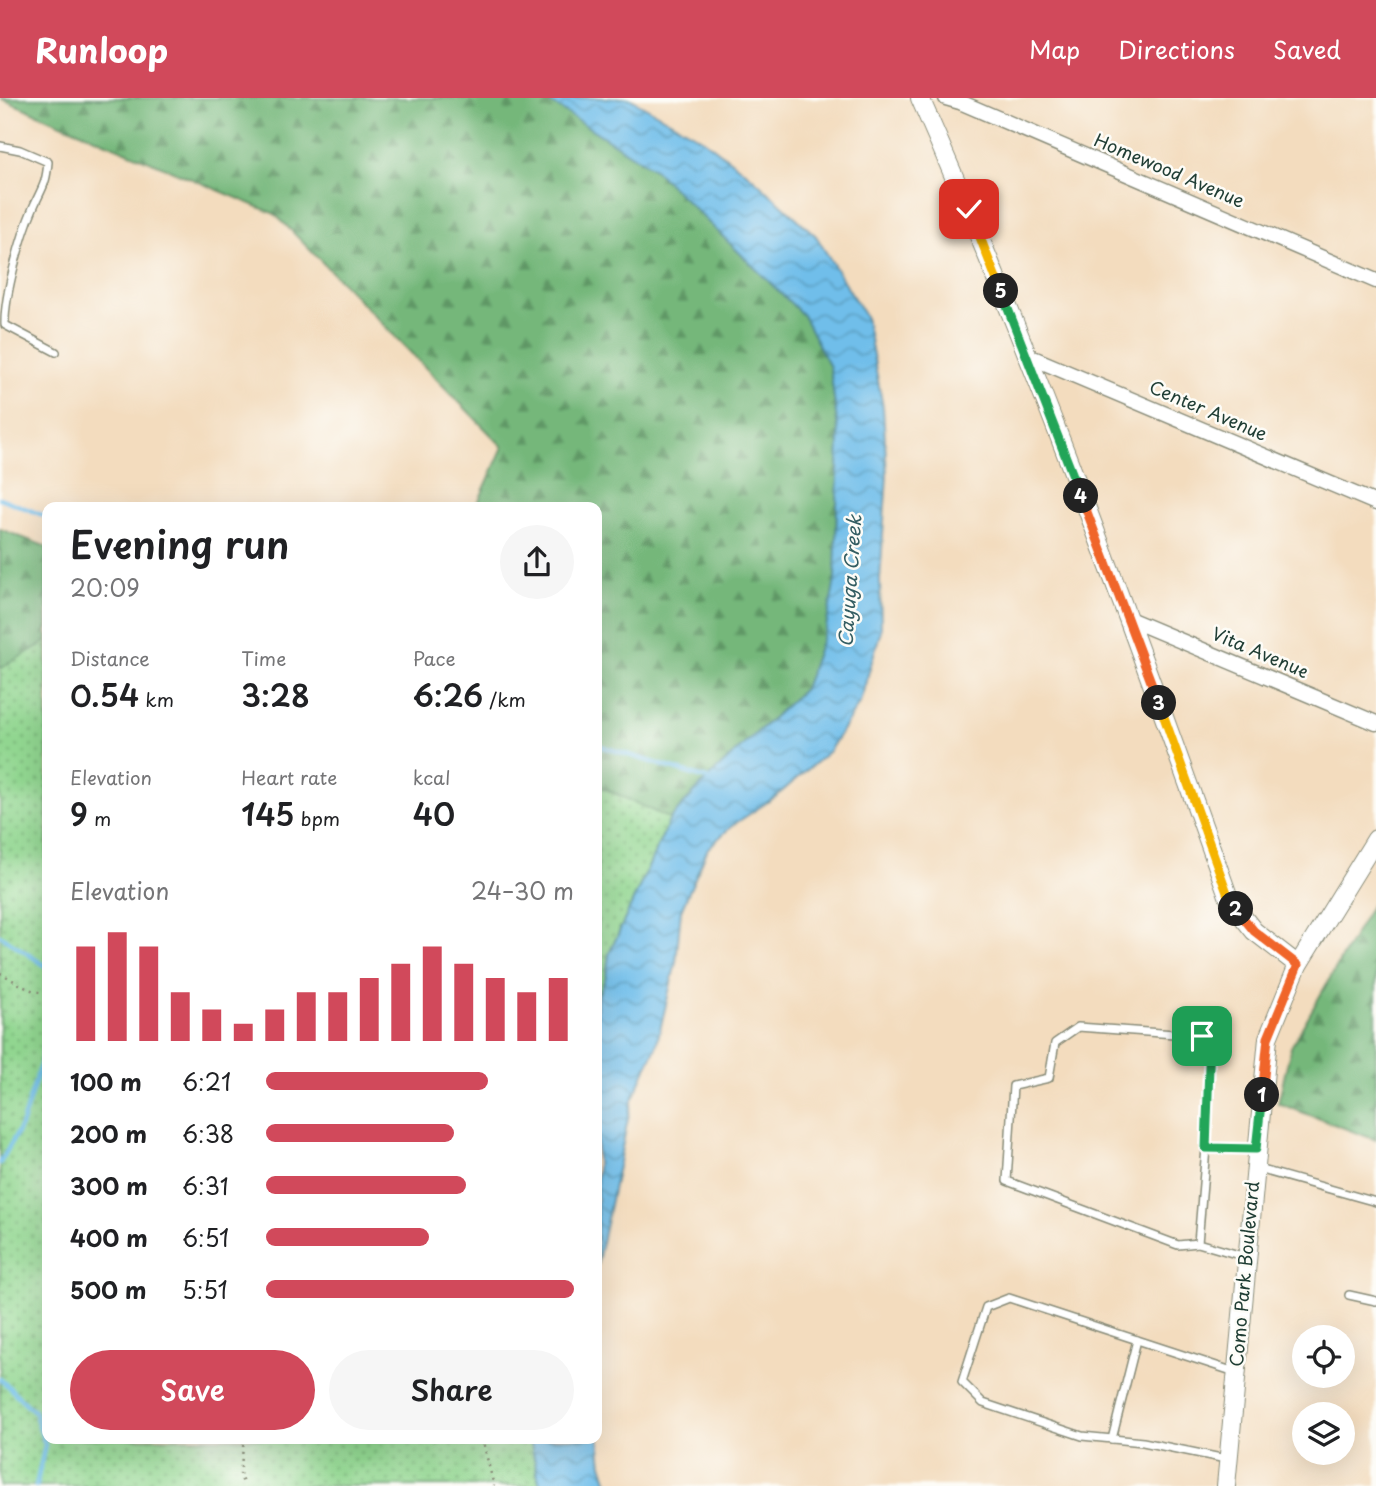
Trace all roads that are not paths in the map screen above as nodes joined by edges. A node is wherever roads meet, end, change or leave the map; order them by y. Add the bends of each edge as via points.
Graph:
1 (920, 98) edge
2 (946, 98) edge
3 (0, 146) edge
4 (1376, 281) edge
5 (56, 352) dead end
6 (1026, 355) junction
7 (1376, 503) edge
8 (1129, 620) junction
9 (1376, 723) edge
10 (1376, 839) edge
11 (1298, 965) junction
12 (1206, 1148) junction
13 (1256, 1149) junction
14 (1255, 1168) junction
15 (1376, 1202) edge
16 (1198, 1243) junction
17 (1247, 1257) junction
18 (1349, 1294) dead end
19 (1376, 1301) edge
20 (1137, 1340) junction
21 (1236, 1372) junction
22 (1112, 1438) junction
23 (1228, 1460) junction
24 (1226, 1486) edge

1 - 6 street
2 - 4 street, Homewood Avenue
3 - 5 lane via 48,162 47,183 33,209 4,306 5,325
6 - 7 street, Center Avenue
6 - 8 street
8 - 9 street, Vita Avenue
8 - 11 street via 1230,901 1254,931
10 - 11 street, Como Park Boulevard
11 - 13 street, Como Park Boulevard via 1268,1038
12 - 13 lane
12 - 16 lane
12 - 16 lane via 1210,1040 1202,1036 1078,1027 1055,1043 1049,1078 1013,1086 1007,1181 1178,1245
13 - 14 street, Como Park Boulevard
14 - 15 lane
14 - 17 street, Como Park Boulevard
16 - 17 lane
17 - 21 street, Como Park Boulevard
18 - 19 lane
20 - 21 lane
20 - 22 lane
20 - 22 lane via 1009,1298 986,1307 962,1382 984,1403 1082,1436
21 - 23 street, Como Park Boulevard
22 - 23 lane
23 - 24 street, Como Park Boulevard

